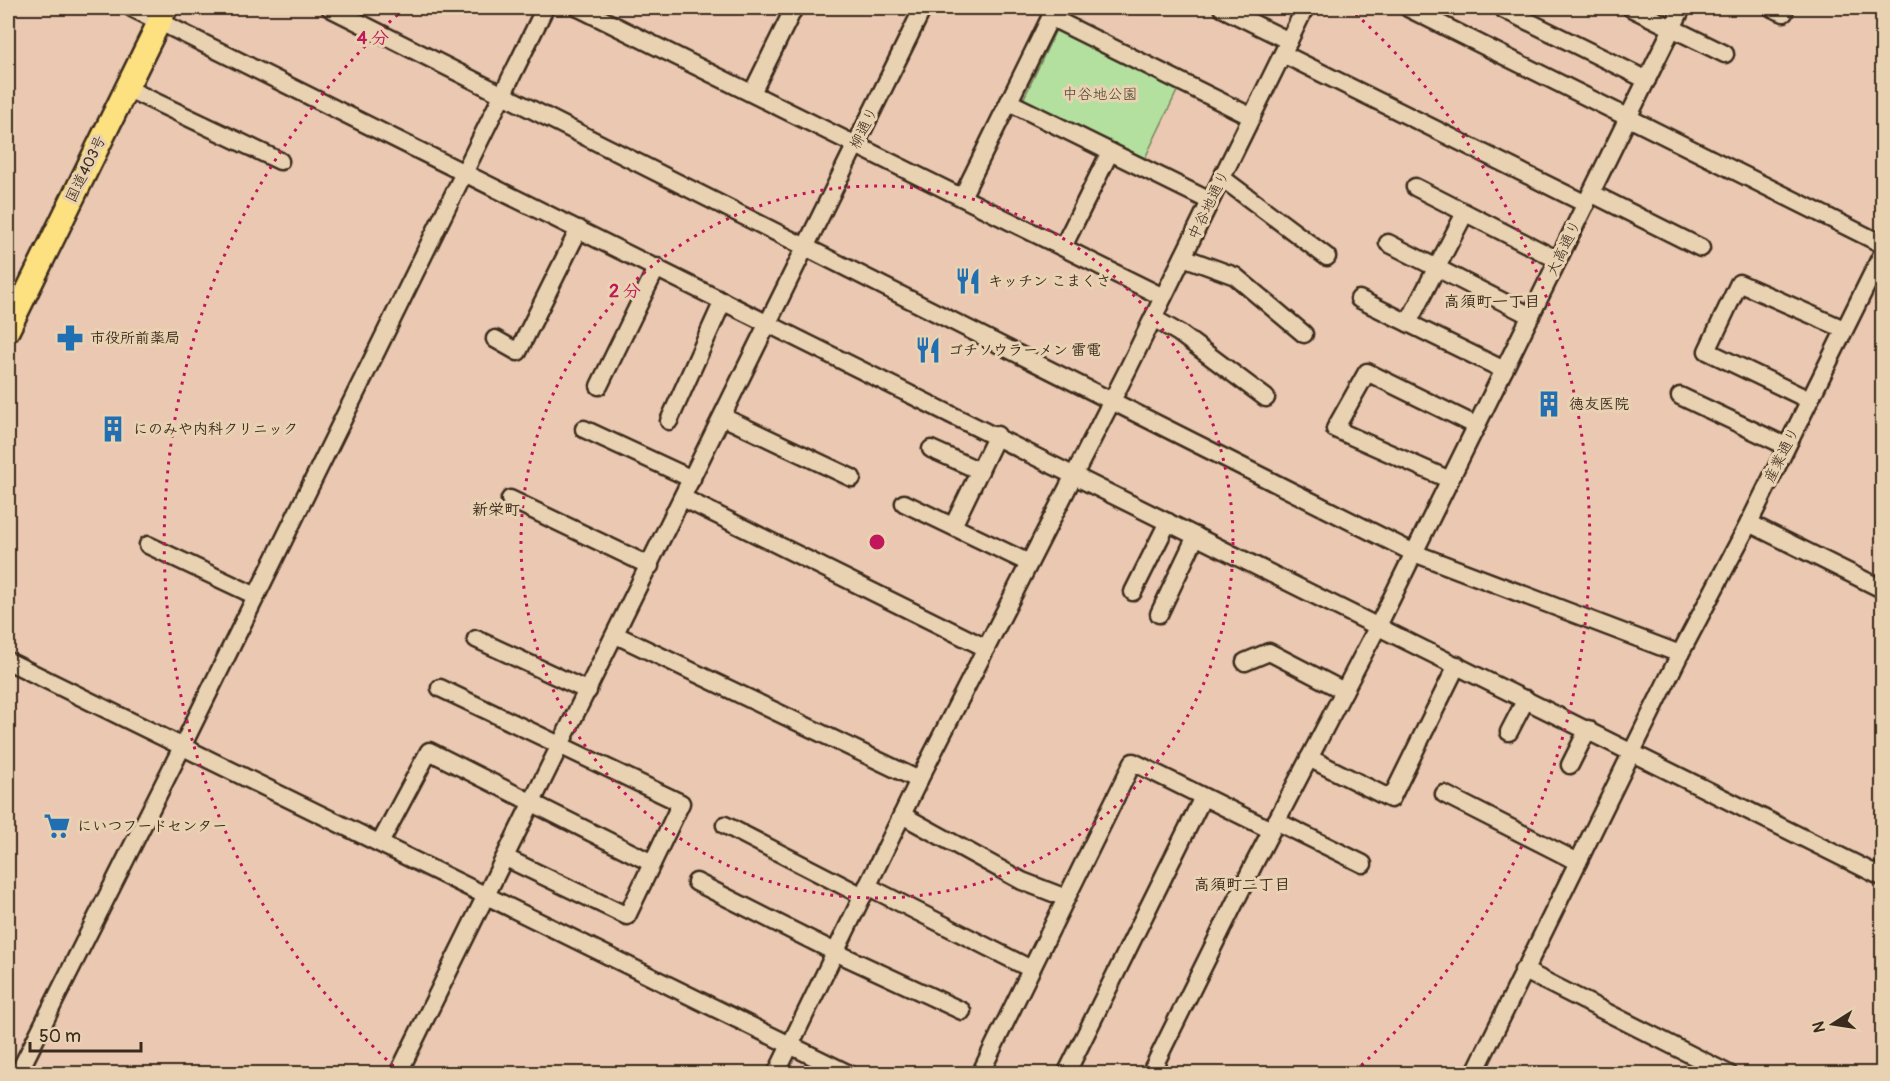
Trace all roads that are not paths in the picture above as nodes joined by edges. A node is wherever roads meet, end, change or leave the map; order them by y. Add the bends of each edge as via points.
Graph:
1 (132, 8) edge
2 (330, 8) edge
3 (545, 8) edge
4 (579, 8) edge
5 (794, 8) edge
6 (923, 8) edge
7 (1222, 8) edge
8 (1305, 8) edge
9 (1408, 8) edge
10 (1630, 8) edge
11 (1682, 8) edge
12 (1503, 9) edge
13 (1052, 12) edge
14 (162, 14) edge
15 (1672, 28) junction
16 (1286, 47) junction
17 (1725, 54) dead end
18 (1647, 80) junction
19 (126, 88) junction
20 (503, 93) junction
21 (752, 93) junction
22 (1009, 102) junction
23 (1252, 117) junction
24 (1628, 117) junction
25 (856, 145) junction
26 (1110, 152) junction
27 (280, 161) dead end
28 (464, 172) junction
29 (1222, 178) junction
30 (1415, 187) dead end
31 (962, 197) junction
32 (1588, 199) junction
33 (1210, 201) junction
34 (1465, 213) junction
35 (579, 229) junction
36 (1388, 243) dead end
37 (1882, 244) edge
38 (806, 248) junction
39 (1063, 248) junction
40 (1701, 248) dead end
41 (1882, 254) edge
42 (1183, 257) junction
43 (1327, 257) dead end
44 (1558, 260) junction
45 (657, 267) junction
46 (1435, 267) junction
47 (1163, 297) junction
48 (1359, 299) dead end
49 (723, 301) junction
50 (1531, 316) junction
51 (1153, 318) junction
52 (768, 323) junction
53 (1408, 323) junction
54 (1844, 329) junction
55 (8, 330) edge
56 (1304, 334) dead end
57 (495, 339) dead end
58 (1504, 370) junction
59 (599, 386) dead end
60 (1680, 396) dead end
61 (1266, 398) dead end
62 (1809, 400) junction
63 (1111, 402) junction
64 (723, 417) junction
65 (669, 421) dead end
66 (1477, 426) junction
67 (584, 429) dead end
68 (997, 435) junction
69 (1786, 446) junction
70 (932, 449) dead end
71 (980, 471) junction
72 (1074, 474) junction
73 (852, 478) dead end
74 (692, 479) junction
75 (1450, 480) junction
76 (683, 498) junction
77 (510, 499) dead end
78 (904, 503) dead end
79 (1168, 522) junction
80 (1749, 523) junction
81 (953, 526) junction
82 (1196, 536) junction
83 (148, 545) dead end
84 (1414, 553) junction
85 (1029, 563) junction
86 (650, 566) junction
87 (1882, 590) edge
88 (1133, 592) dead end
89 (256, 596) junction
90 (1159, 614) dead end
91 (1378, 627) junction
92 (616, 635) junction
93 (476, 639) dead end
94 (986, 648) junction
95 (1680, 654) junction
96 (8, 661) edge
97 (1245, 662) dead end
98 (1457, 665) junction
99 (440, 688) dead end
100 (588, 691) junction
101 (1344, 691) junction
102 (1526, 699) junction
103 (1588, 729) junction
104 (1509, 732) dead end
105 (561, 746) junction
106 (182, 747) junction
107 (1634, 752) junction
108 (1309, 758) junction
109 (1570, 765) dead end
110 (919, 780) junction
111 (1444, 794) dead end
112 (1203, 796) junction
113 (533, 804) junction
114 (902, 815) junction
115 (725, 825) dead end
116 (1274, 826) junction
117 (380, 843) junction
118 (506, 858) junction
119 (1578, 862) junction
120 (652, 863) junction
121 (1363, 864) dead end
122 (1882, 877) edge
123 (696, 882) dead end
124 (865, 891) junction
125 (488, 895) junction
126 (1066, 898) junction
127 (835, 952) junction
128 (1031, 969) junction
129 (1523, 970) junction
130 (962, 1011) dead end
131 (791, 1044) junction
132 (982, 1073) edge
133 (18, 1074) edge
134 (398, 1074) edge
135 (776, 1074) edge
136 (849, 1074) edge
137 (1065, 1074) edge
138 (1150, 1074) edge
139 (1474, 1074) edge
140 (1729, 1074) edge

1 - 14 street
2 - 20 street
3 - 20 street
4 - 21 street
5 - 21 street
6 - 25 street, 柳通り
7 - 16 street
8 - 16 street, 中谷地通り
9 - 24 street
10 - 15 street
11 - 15 street, 大高通り
12 - 18 street
13 - 22 street
13 - 23 street
14 - 19 highway, 国道403号
14 - 28 street
15 - 17 street
15 - 18 street, 大高通り
16 - 23 street, 中谷地通り
16 - 32 street
18 - 24 street, 大高通り
19 - 27 street
19 - 55 highway, 国道403号
20 - 28 street
20 - 38 street
21 - 25 street
22 - 26 street
22 - 31 street
23 - 29 street, 中谷地通り
24 - 32 street, 大高通り
24 - 37 street
25 - 31 street
25 - 38 street, 柳通り
26 - 33 street
26 - 39 street
28 - 35 street
28 - 89 street
29 - 33 street, 中谷地通り
29 - 43 street
30 - 34 street
31 - 39 street
32 - 40 street
32 - 44 street, 大高通り
33 - 42 street, 中谷地通り
34 - 44 street
34 - 46 street
35 - 45 street
35 - 57 street via 518,352
36 - 46 street
38 - 52 street, 柳通り
38 - 63 street
39 - 47 street
41 - 54 street, 産業通り
42 - 47 street, 中谷地通り
42 - 56 street via 1235,276
44 - 50 street, 大高通り
45 - 49 street
45 - 59 street
46 - 50 street
46 - 53 street
47 - 51 street, 中谷地通り
48 - 53 street
49 - 52 street
49 - 65 street
50 - 58 street, 大高通り
51 - 61 street
51 - 63 street, 中谷地通り
52 - 64 street, 柳通り
52 - 68 street
53 - 58 street
54 - 62 street, 産業通り
54 - 62 street via 1740,283 1707,351
58 - 66 street, 大高通り
60 - 69 street
62 - 69 street, 産業通り
63 - 72 street, 中谷地通り
63 - 84 street
64 - 73 street
64 - 74 street, 柳通り
66 - 75 street, 大高通り
66 - 75 street via 1367,372 1335,429
67 - 74 street
68 - 71 street
68 - 72 street
69 - 80 street, 産業通り
70 - 71 street
71 - 81 street
72 - 79 street
72 - 85 street, 中谷地通り
74 - 76 street, 柳通り
75 - 84 street, 大高通り
76 - 86 street, 柳通り
76 - 94 street
77 - 86 street
78 - 81 street
79 - 82 street
79 - 88 street
80 - 87 street
80 - 95 street, 産業通り
81 - 85 street
82 - 90 street
82 - 91 street
83 - 89 street
84 - 91 street, 大高通り
84 - 95 street
85 - 94 street, 中谷地通り
86 - 92 street, 柳通り
89 - 106 street
91 - 98 street
91 - 101 street, 大高通り
92 - 100 street, 柳通り
92 - 110 street
93 - 100 street
94 - 110 street, 中谷地通り
95 - 107 street, 産業通り
96 - 106 street
97 - 101 street via 1269,651
98 - 102 street
98 - 108 street via 1391,799
99 - 105 street
100 - 105 street, 柳通り
101 - 108 street, 大高通り
102 - 103 street
102 - 104 street
103 - 107 street
103 - 109 street
105 - 113 street, 柳通り
105 - 120 street via 681,803
106 - 117 street
106 - 133 street
107 - 119 street, 産業通り
107 - 122 street
108 - 116 street, 大高通り
110 - 114 street, 中谷地通り
111 - 119 street
112 - 116 street
112 - 126 street via 1133,762
112 - 137 street
113 - 117 street via 429,751
113 - 118 street, 柳通り
113 - 120 street
114 - 124 street, 中谷地通り
114 - 126 street via 1022,881
115 - 124 street
116 - 121 street
116 - 138 street, 大高通り
117 - 125 street
118 - 120 street via 627,916
118 - 125 street, 柳通り
119 - 129 street, 産業通り
123 - 127 street
124 - 127 street, 中谷地通り
124 - 128 street
125 - 131 street
125 - 134 street, 柳通り
126 - 128 street
127 - 130 street
127 - 131 street, 中谷地通り
128 - 132 street
129 - 139 street, 産業通り
129 - 140 street
131 - 135 street, 中谷地通り
131 - 136 street

